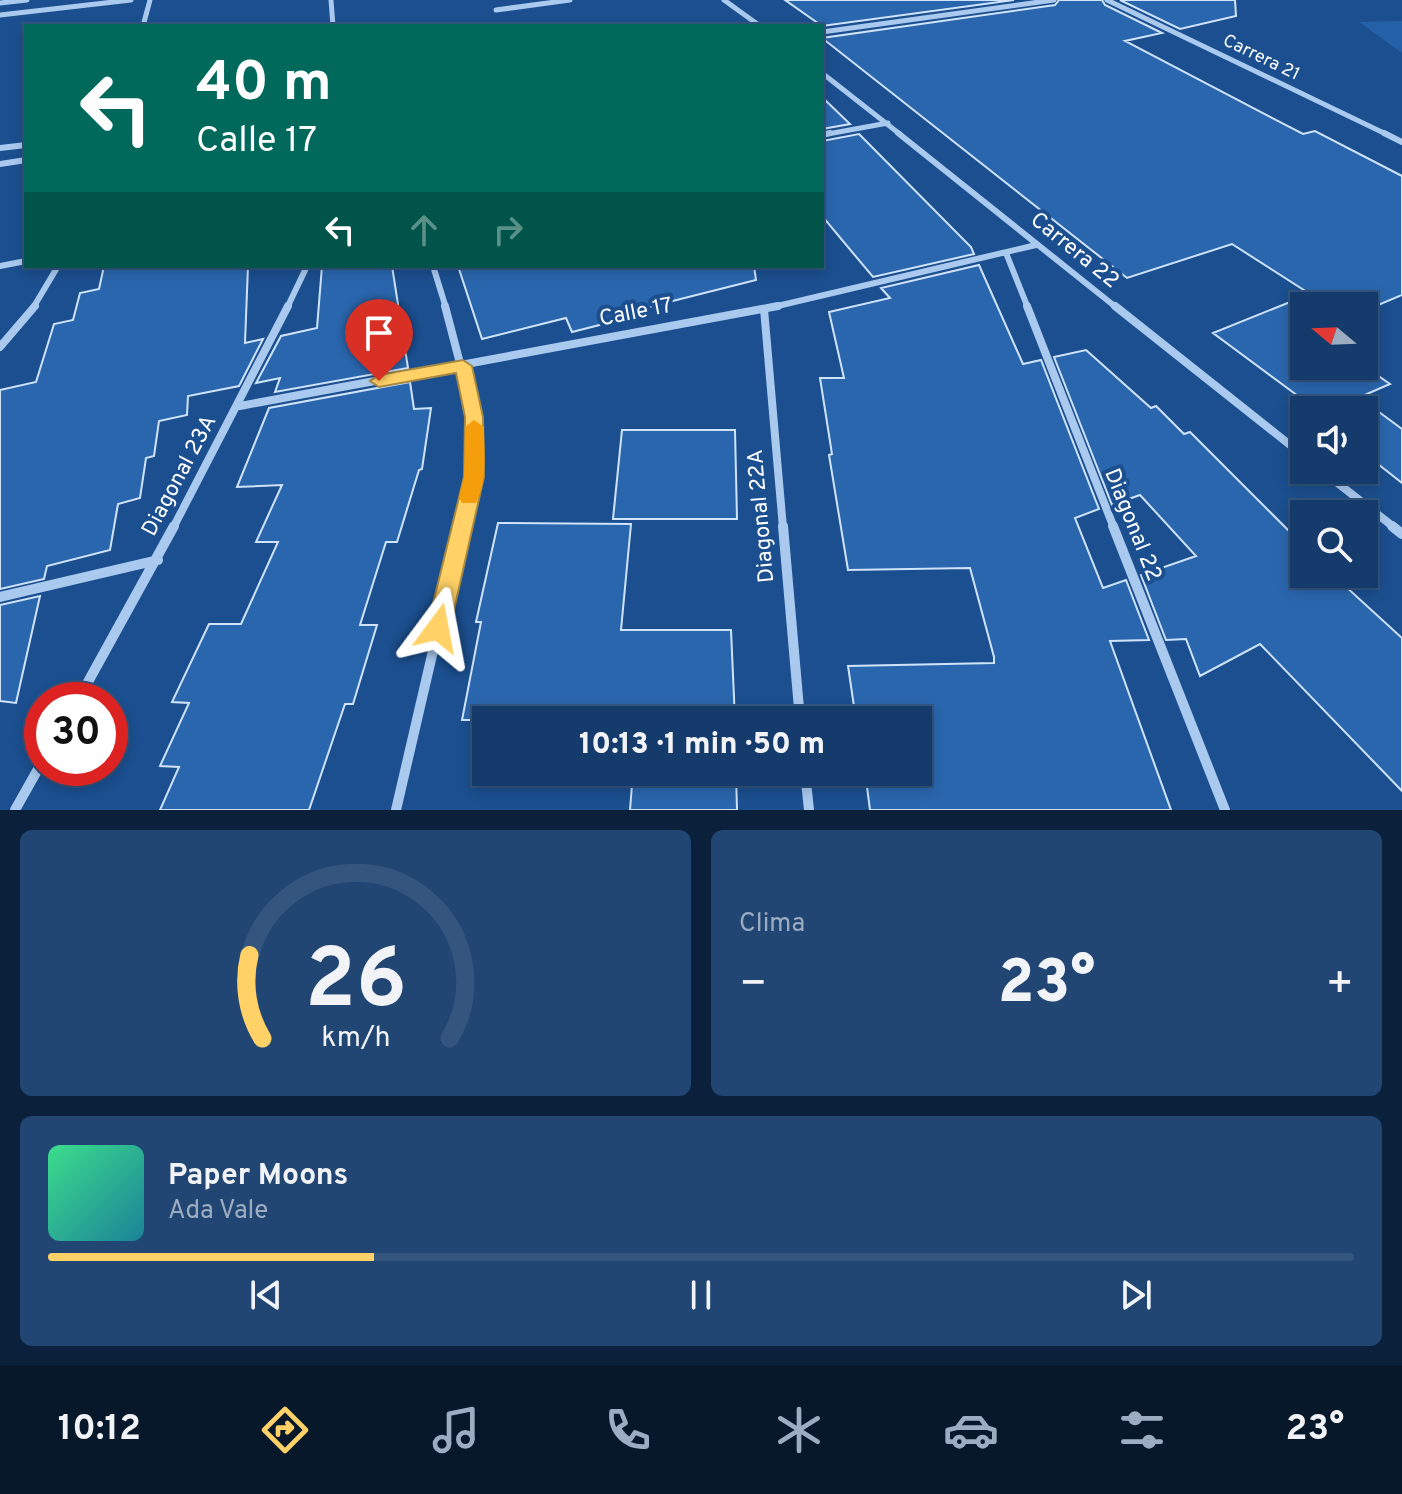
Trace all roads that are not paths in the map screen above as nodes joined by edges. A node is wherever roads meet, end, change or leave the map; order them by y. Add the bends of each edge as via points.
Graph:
1 (27, 0) edge
2 (131, 0) edge
3 (150, 0) edge
4 (331, 0) edge
5 (570, 0) edge
6 (724, 0) edge
7 (1054, 0) edge
8 (1107, 0) edge
9 (0, 3) edge
10 (496, 10) dead end
11 (0, 15) edge
12 (144, 24) edge
13 (333, 24) edge
14 (757, 24) edge
15 (824, 32) edge
16 (824, 75) edge
17 (888, 123) junction
18 (824, 135) edge
19 (1402, 142) edge
20 (24, 145) edge
21 (0, 148) edge
22 (24, 160) edge
23 (0, 164) edge
24 (1036, 245) junction
25 (1006, 253) junction
26 (24, 261) edge
27 (0, 266) edge
28 (57, 268) edge
29 (306, 268) edge
30 (434, 268) edge
31 (764, 309) junction
32 (0, 347) edge
33 (463, 366) junction
34 (240, 406) junction
35 (1290, 445) edge
36 (1339, 484) edge
37 (1402, 534) edge
38 (158, 560) junction
39 (0, 597) edge
40 (88, 682) edge
41 (799, 706) edge
42 (28, 786) edge
43 (806, 786) edge
44 (15, 810) edge
45 (396, 810) edge
46 (809, 810) edge
47 (1225, 810) edge

1 - 9 street
2 - 11 street
3 - 12 street
4 - 13 street
5 - 10 street
6 - 14 street
7 - 15 street
8 - 19 street, Carrera 21
16 - 17 street, Carrera 22
17 - 18 street
17 - 24 street, Carrera 22
20 - 21 street
22 - 23 street
24 - 25 street, Calle 17
24 - 35 street, Carrera 22
25 - 31 street, Calle 17
25 - 47 street, Diagonal 22
26 - 27 street
28 - 32 street via 41,298
29 - 34 street, Diagonal 23A
30 - 33 street
31 - 33 street, Calle 17
31 - 41 street, Diagonal 22A
33 - 34 street, Calle 17
33 - 45 street via 474,417 474,477
34 - 38 street, Diagonal 23A
36 - 37 street
38 - 39 street
38 - 40 street, Diagonal 23A
42 - 44 street
43 - 46 street

